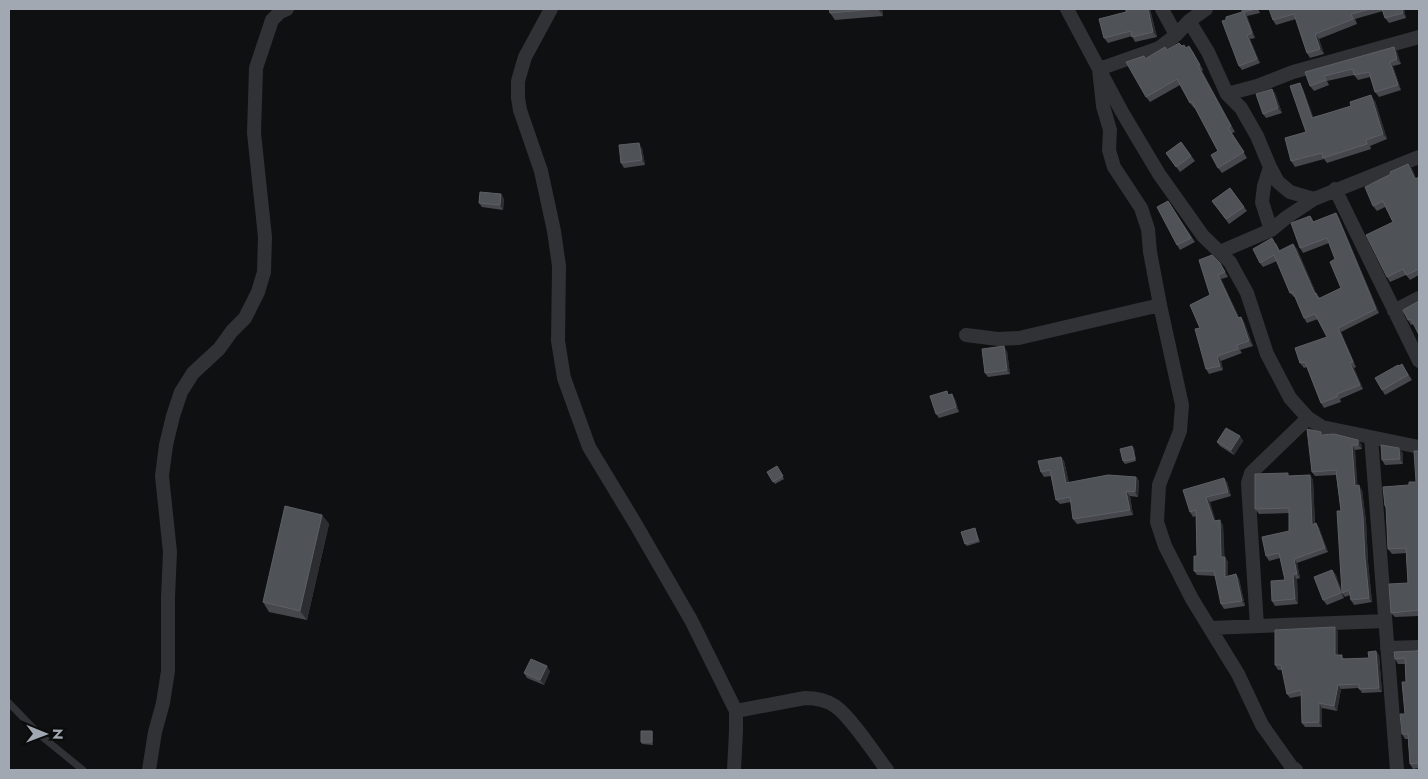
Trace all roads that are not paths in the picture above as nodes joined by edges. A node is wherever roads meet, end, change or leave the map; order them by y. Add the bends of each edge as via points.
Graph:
1 (287, 9) edge
2 (551, 9) edge
3 (1067, 9) edge
4 (1162, 9) edge
5 (1206, 9) edge
6 (1189, 21) junction
7 (1176, 35) junction
8 (1419, 36) edge
9 (1099, 70) junction
10 (1227, 94) junction
11 (1419, 156) edge
12 (1270, 168) junction
13 (1335, 189) junction
14 (1314, 199) junction
15 (1272, 230) junction
16 (1220, 252) junction
17 (1419, 298) edge
18 (1160, 305) junction
19 (1394, 311) junction
20 (966, 335) dead end
21 (1419, 361) edge
22 (1308, 418) junction
23 (1371, 437) junction
24 (1419, 447) edge
25 (1385, 621) junction
26 (1257, 626) junction
27 (1210, 628) junction
28 (1419, 647) edge
29 (1387, 648) junction
30 (9, 703) edge
31 (736, 711) junction
32 (83, 770) edge
33 (149, 770) edge
34 (734, 770) edge
35 (887, 770) edge
36 (1296, 770) edge
37 (1397, 770) edge

1 - 33 street via 272,20 256,68 254,133 265,238 264,272 244,318 219,349 193,373 181,392 166,445 162,476 170,552 168,671
2 - 31 street via 521,68 518,98 541,171 554,231 559,266 558,341 564,378 589,447 691,620
3 - 9 street
4 - 7 street
5 - 6 street
6 - 7 street
6 - 10 street via 1208,52
7 - 9 street via 1159,48
8 - 10 street
9 - 16 street via 1159,174 1203,236
9 - 18 street via 1103,106 1110,130 1109,150 1114,168 1141,208 1148,229
10 - 12 street via 1241,108 1258,136
11 - 13 street
12 - 14 street via 1278,182 1290,192
12 - 15 street via 1262,202
13 - 14 street
13 - 19 street
14 - 15 street
15 - 16 street
16 - 22 street via 1230,262 1247,293 1267,354 1290,398
17 - 19 street
18 - 20 street via 1019,338
18 - 27 street via 1182,405 1180,431 1160,486 1157,522 1165,546
19 - 21 street
22 - 23 street via 1322,427
22 - 26 street via 1251,473 1248,483
23 - 24 street
23 - 25 street
25 - 26 street
25 - 29 street
26 - 27 street
27 - 36 street via 1238,674 1262,724
28 - 29 street
29 - 37 street
30 - 32 lane via 40,735
31 - 34 street
31 - 35 street via 805,698 829,703 837,707 857,730

